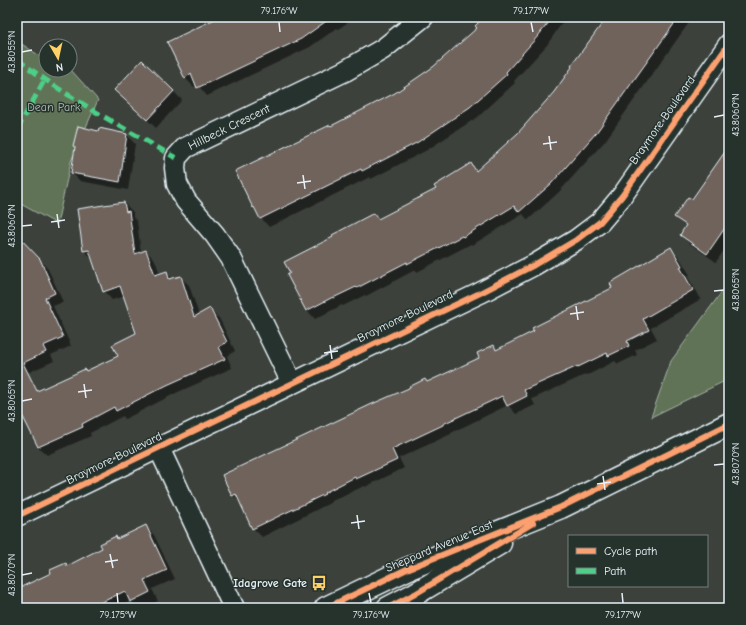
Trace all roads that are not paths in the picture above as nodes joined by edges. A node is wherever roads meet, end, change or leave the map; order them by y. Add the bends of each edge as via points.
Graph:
1 (423, 17) edge
2 (729, 44) edge
3 (292, 383) junction
4 (729, 424) edge
5 (159, 448) junction
6 (561, 507) junction
7 (18, 512) edge
8 (234, 608) edge
9 (326, 608) edge
10 (388, 608) edge

1 - 3 street, Hillbeck Crescent via 383,49 345,71 185,148 176,158 177,184 186,201 231,258
2 - 3 street, Braymore Boulevard via 622,196 600,222 534,265
3 - 5 street, Braymore Boulevard
4 - 6 main road, Sheppard Avenue East
5 - 7 street, Braymore Boulevard
5 - 8 street
6 - 9 main road, Sheppard Avenue East via 407,570
6 - 10 main road, Sheppard Avenue East

